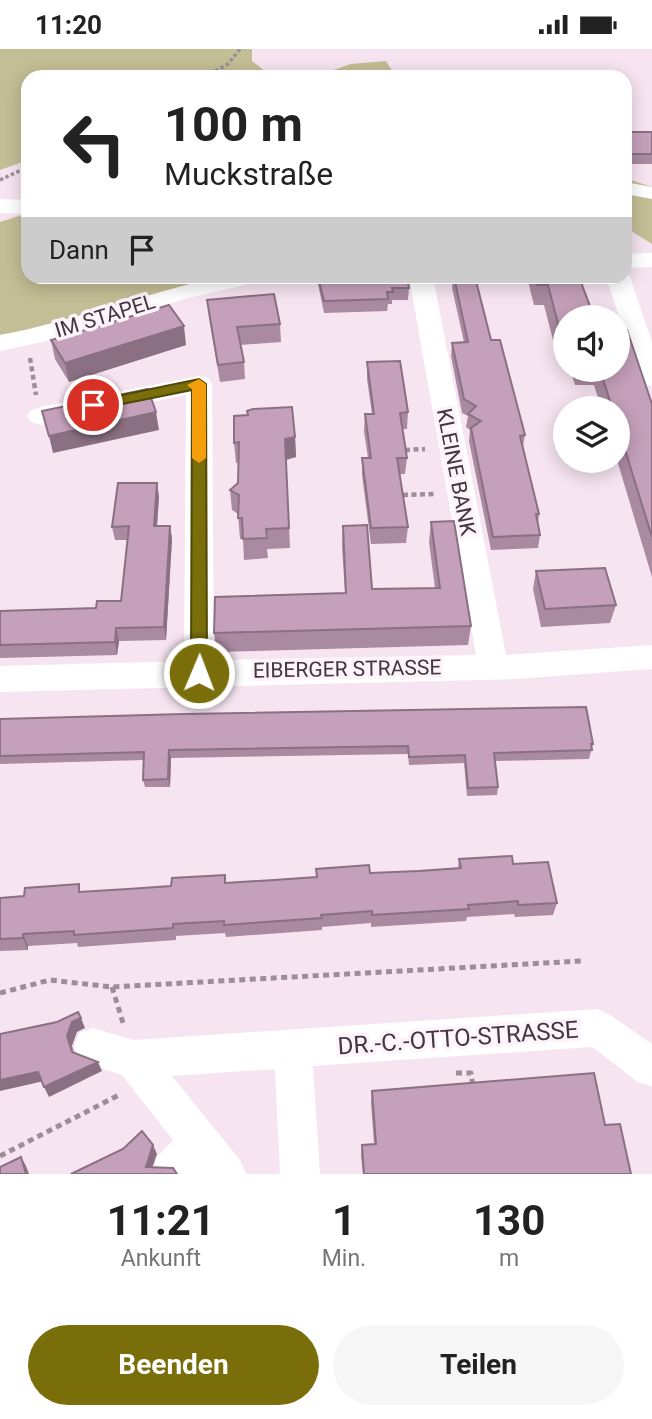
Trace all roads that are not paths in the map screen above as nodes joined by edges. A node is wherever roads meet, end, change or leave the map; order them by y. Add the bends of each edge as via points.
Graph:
1 (632, 189) edge
2 (652, 193) edge
3 (0, 206) edge
4 (21, 207) edge
5 (652, 260) edge
6 (632, 261) edge
7 (219, 284) edge
8 (422, 284) edge
9 (620, 284) edge
10 (0, 343) edge
11 (652, 378) edge
12 (40, 416) edge
13 (652, 657) edge
14 (493, 667) junction
15 (199, 673) junction
16 (0, 680) edge
17 (93, 1047) dead end
18 (293, 1050) junction
19 (134, 1059) junction
20 (652, 1068) edge
21 (199, 1143) junction
22 (171, 1171) edge
23 (226, 1174) edge
24 (300, 1174) edge

1 - 2 street
3 - 4 street
5 - 6 street
7 - 10 street, IM STAPEL via 57,332
8 - 14 street, KLEINE BANK
9 - 11 street
12 - 15 street via 199,384
13 - 14 street, EIBERGER STRASSE
14 - 15 street, EIBERGER STRASSE
15 - 16 street, EIBERGER STRASSE
17 - 19 street, DR.-C.-OTTO-STRASSE
18 - 19 street, DR.-C.-OTTO-STRASSE
18 - 20 street, DR.-C.-OTTO-STRASSE via 597,1028
18 - 24 street
19 - 21 street
21 - 22 street
21 - 23 street

